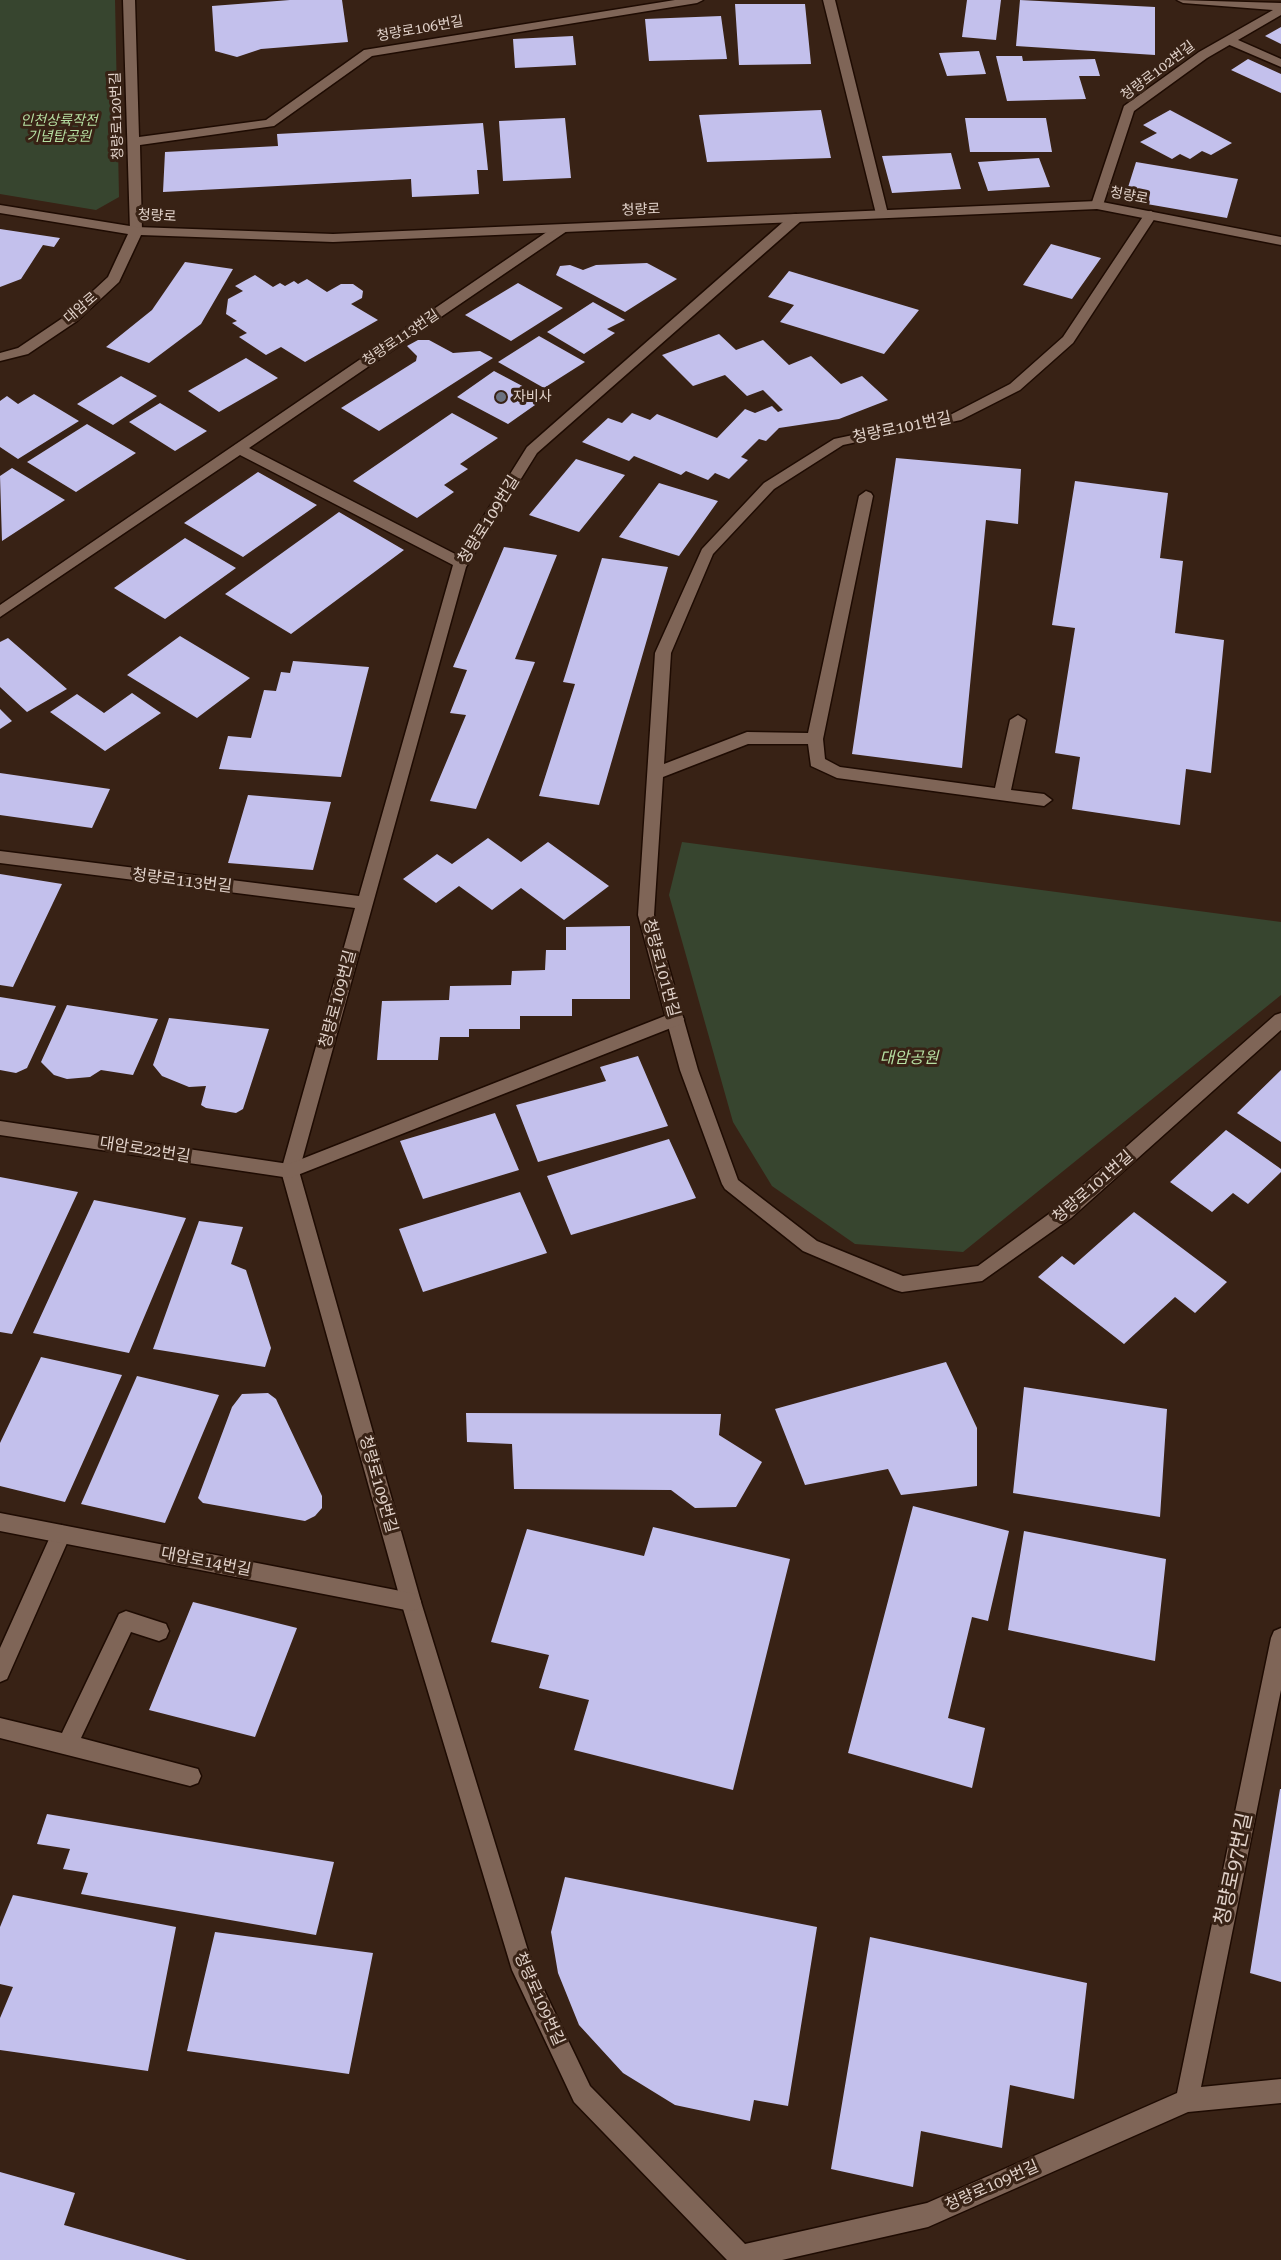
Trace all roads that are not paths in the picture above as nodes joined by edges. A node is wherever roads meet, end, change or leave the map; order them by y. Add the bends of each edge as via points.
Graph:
1 (129, 0) edge
2 (698, 0) edge
3 (829, 0) edge
4 (1183, 0) edge
5 (1281, 8) edge
6 (1229, 40) junction
7 (1281, 63) edge
8 (133, 142) junction
9 (1097, 205) junction
10 (0, 209) edge
11 (882, 214) junction
12 (1151, 216) junction
13 (796, 218) junction
14 (562, 228) junction
15 (136, 231) junction
16 (1281, 240) edge
17 (0, 357) edge
18 (239, 449) junction
19 (866, 496) dead end
20 (461, 563) junction
21 (0, 612) edge
22 (1018, 720) dead end
23 (815, 739) junction
24 (655, 774) junction
25 (1002, 794) junction
26 (1044, 800) dead end
27 (0, 857) edge
28 (365, 903) junction
29 (675, 1018) junction
30 (1281, 1020) edge
31 (0, 1128) edge
32 (290, 1171) junction
33 (0, 1522) edge
34 (60, 1534) junction
35 (411, 1602) junction
36 (159, 1631) dead end
37 (1281, 1638) edge
38 (0, 1672) edge
39 (0, 1728) edge
40 (67, 1745) junction
41 (190, 1776) dead end
42 (1281, 2091) edge
43 (1187, 2100) junction
44 (741, 2258) edge

1 - 8 street, 청량로120번길
2 - 8 street, 청량로106번길 via 368,53 270,123
3 - 11 street
4 - 5 street
5 - 6 street, 청량로102번길
6 - 7 street
6 - 9 street, 청량로102번길 via 1128,109
8 - 15 street, 청량로120번길
9 - 11 street, 청량로
9 - 12 street, 청량로
10 - 15 street, 청량로
11 - 13 street, 청량로
12 - 16 street, 청량로
12 - 24 street, 청량로101번길 via 1068,340 1015,387 956,417 839,442 769,486 707,552 663,653
13 - 14 street, 청량로
13 - 20 street, 청량로109번길 via 532,450
14 - 15 street, 청량로 via 333,238
14 - 18 street, 청량로113번길
15 - 17 street, 대암로 via 114,279 72,318 23,351
18 - 20 street
18 - 21 street, 청량로113번길
19 - 23 street
20 - 28 street, 청량로109번길
22 - 25 street
23 - 24 street via 747,738
23 - 25 street via 817,762 837,772
24 - 29 street, 청량로101번길 via 646,915
25 - 26 street
27 - 28 street, 청량로113번길
28 - 32 street, 청량로109번길
29 - 30 street, 청량로101번길 via 689,1070 731,1184 810,1246 902,1284 982,1273 1064,1213
29 - 32 street
31 - 32 street, 대암로22번길
32 - 35 street, 청량로109번길
33 - 34 street, 대암로14번길
34 - 35 street, 대암로14번길
34 - 38 street
35 - 44 street, 청량로109번길 via 523,1970 582,2094
36 - 40 street via 126,1621
37 - 43 street, 청량로97번길
39 - 40 street
40 - 41 street
42 - 43 street, 청량로109번길
43 - 44 street, 청량로109번길 via 928,2215

